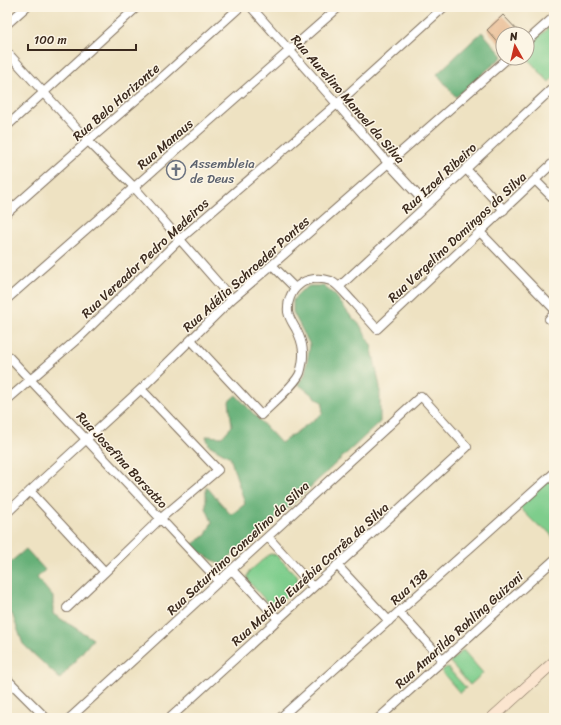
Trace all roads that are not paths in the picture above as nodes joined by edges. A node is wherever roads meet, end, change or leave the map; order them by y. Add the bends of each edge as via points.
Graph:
1 (26, 7) edge
2 (137, 7) edge
3 (240, 7) edge
4 (251, 7) edge
5 (339, 7) edge
6 (444, 7) edge
7 (554, 17) edge
8 (7, 24) edge
9 (535, 34) edge
10 (290, 51) junction
11 (7, 52) edge
12 (499, 66) edge
13 (554, 87) edge
14 (43, 92) junction
15 (337, 104) junction
16 (7, 126) edge
17 (88, 141) junction
18 (554, 162) edge
19 (388, 163) junction
20 (466, 169) junction
21 (535, 180) junction
22 (134, 187) junction
23 (554, 199) edge
24 (427, 205) junction
25 (504, 210) junction
26 (7, 213) edge
27 (480, 232) junction
28 (179, 240) junction
29 (272, 265) junction
30 (340, 287) junction
31 (295, 288) junction
32 (7, 299) edge
33 (232, 299) junction
34 (554, 309) edge
35 (191, 340) junction
36 (7, 355) edge
37 (30, 380) junction
38 (141, 389) junction
39 (7, 400) edge
40 (85, 439) junction
41 (467, 447) joint
42 (554, 474) edge
43 (30, 491) junction
44 (7, 513) edge
45 (160, 519) junction
46 (268, 537) junction
47 (554, 560) edge
48 (338, 565) junction
49 (232, 570) junction
50 (105, 572) junction
51 (220, 581) junction
52 (313, 587) junction
53 (67, 608) dead end
54 (399, 612) junction
55 (278, 619) junction
56 (389, 621) junction
57 (443, 660) junction
58 (554, 662) edge
59 (7, 679) edge
60 (75, 716) edge
61 (46, 718) edge
62 (170, 718) edge
63 (280, 718) edge
64 (379, 718) edge
65 (492, 718) edge

1 - 8 street
2 - 14 street
3 - 17 street, Rua Belo Horizonte
4 - 10 street, Rua Aurelino Manoel da Silva
5 - 10 street, Rua Manaus
6 - 15 street, Rua Vereador Pedro Medeiros
7 - 9 street
10 - 15 street, Rua Aurelino Manoel da Silva
10 - 22 street, Rua Manaus
11 - 14 street
12 - 19 street, Rua Adélia Schroeder Pontes
13 - 20 street, Rua Izoel Ribeiro
14 - 16 street
14 - 17 street
15 - 19 street, Rua Aurelino Manoel da Silva
15 - 28 street, Rua Vereador Pedro Medeiros
17 - 22 street
17 - 26 street, Rua Belo Horizonte
18 - 21 street, Rua Vergelino Domingos da Silva
19 - 24 street, Rua Aurelino Manoel da Silva
19 - 29 street, Rua Adélia Schroeder Pontes
20 - 24 street, Rua Izoel Ribeiro
20 - 25 street
21 - 23 street
21 - 25 street, Rua Vergelino Domingos da Silva
22 - 28 street
22 - 32 street, Rua Manaus
24 - 30 street, Rua Izoel Ribeiro
25 - 27 street, Rua Vergelino Domingos da Silva
27 - 30 street, Rua Vergelino Domingos da Silva via 377,329
27 - 34 street
28 - 33 street
28 - 37 street, Rua Vereador Pedro Medeiros via 82,335
29 - 31 street
29 - 33 street, Rua Adélia Schroeder Pontes
30 - 31 street via 319,278 304,282
31 - 35 street via 290,296 288,314 303,345 300,371 296,380 261,415
33 - 35 street, Rua Adélia Schroeder Pontes
35 - 38 street, Rua Adélia Schroeder Pontes
36 - 37 street, Rua Josefina Borsatto
37 - 39 street, Rua Vereador Pedro Medeiros
37 - 40 street, Rua Josefina Borsatto
38 - 40 street, Rua Adélia Schroeder Pontes
38 - 45 street via 218,470
40 - 43 street, Rua Adélia Schroeder Pontes
40 - 45 street, Rua Josefina Borsatto
41 - 46 street, Rua Saturnino Concelino da Silva via 421,396
41 - 48 street, Rua Matilde Euzébia Corrêa da Silva
42 - 54 street, Rua 138
43 - 44 street, Rua Adélia Schroeder Pontes
43 - 50 street
45 - 50 street
45 - 51 street, Rua Josefina Borsatto
46 - 49 street, Rua Saturnino Concelino da Silva
46 - 52 street
47 - 57 street, Rua Amarildo Rohling Guizoni
48 - 52 street, Rua Matilde Euzébia Corrêa da Silva
48 - 56 street
49 - 51 street, Rua Saturnino Concelino da Silva
49 - 55 street
50 - 53 street
51 - 60 street, Rua Saturnino Concelino da Silva
52 - 55 street, Rua Matilde Euzébia Corrêa da Silva
54 - 56 street, Rua 138
54 - 57 street
55 - 62 street, Rua Matilde Euzébia Corrêa da Silva
56 - 63 street, Rua 138
57 - 64 street, Rua Amarildo Rohling Guizoni
58 - 65 street
59 - 61 street

